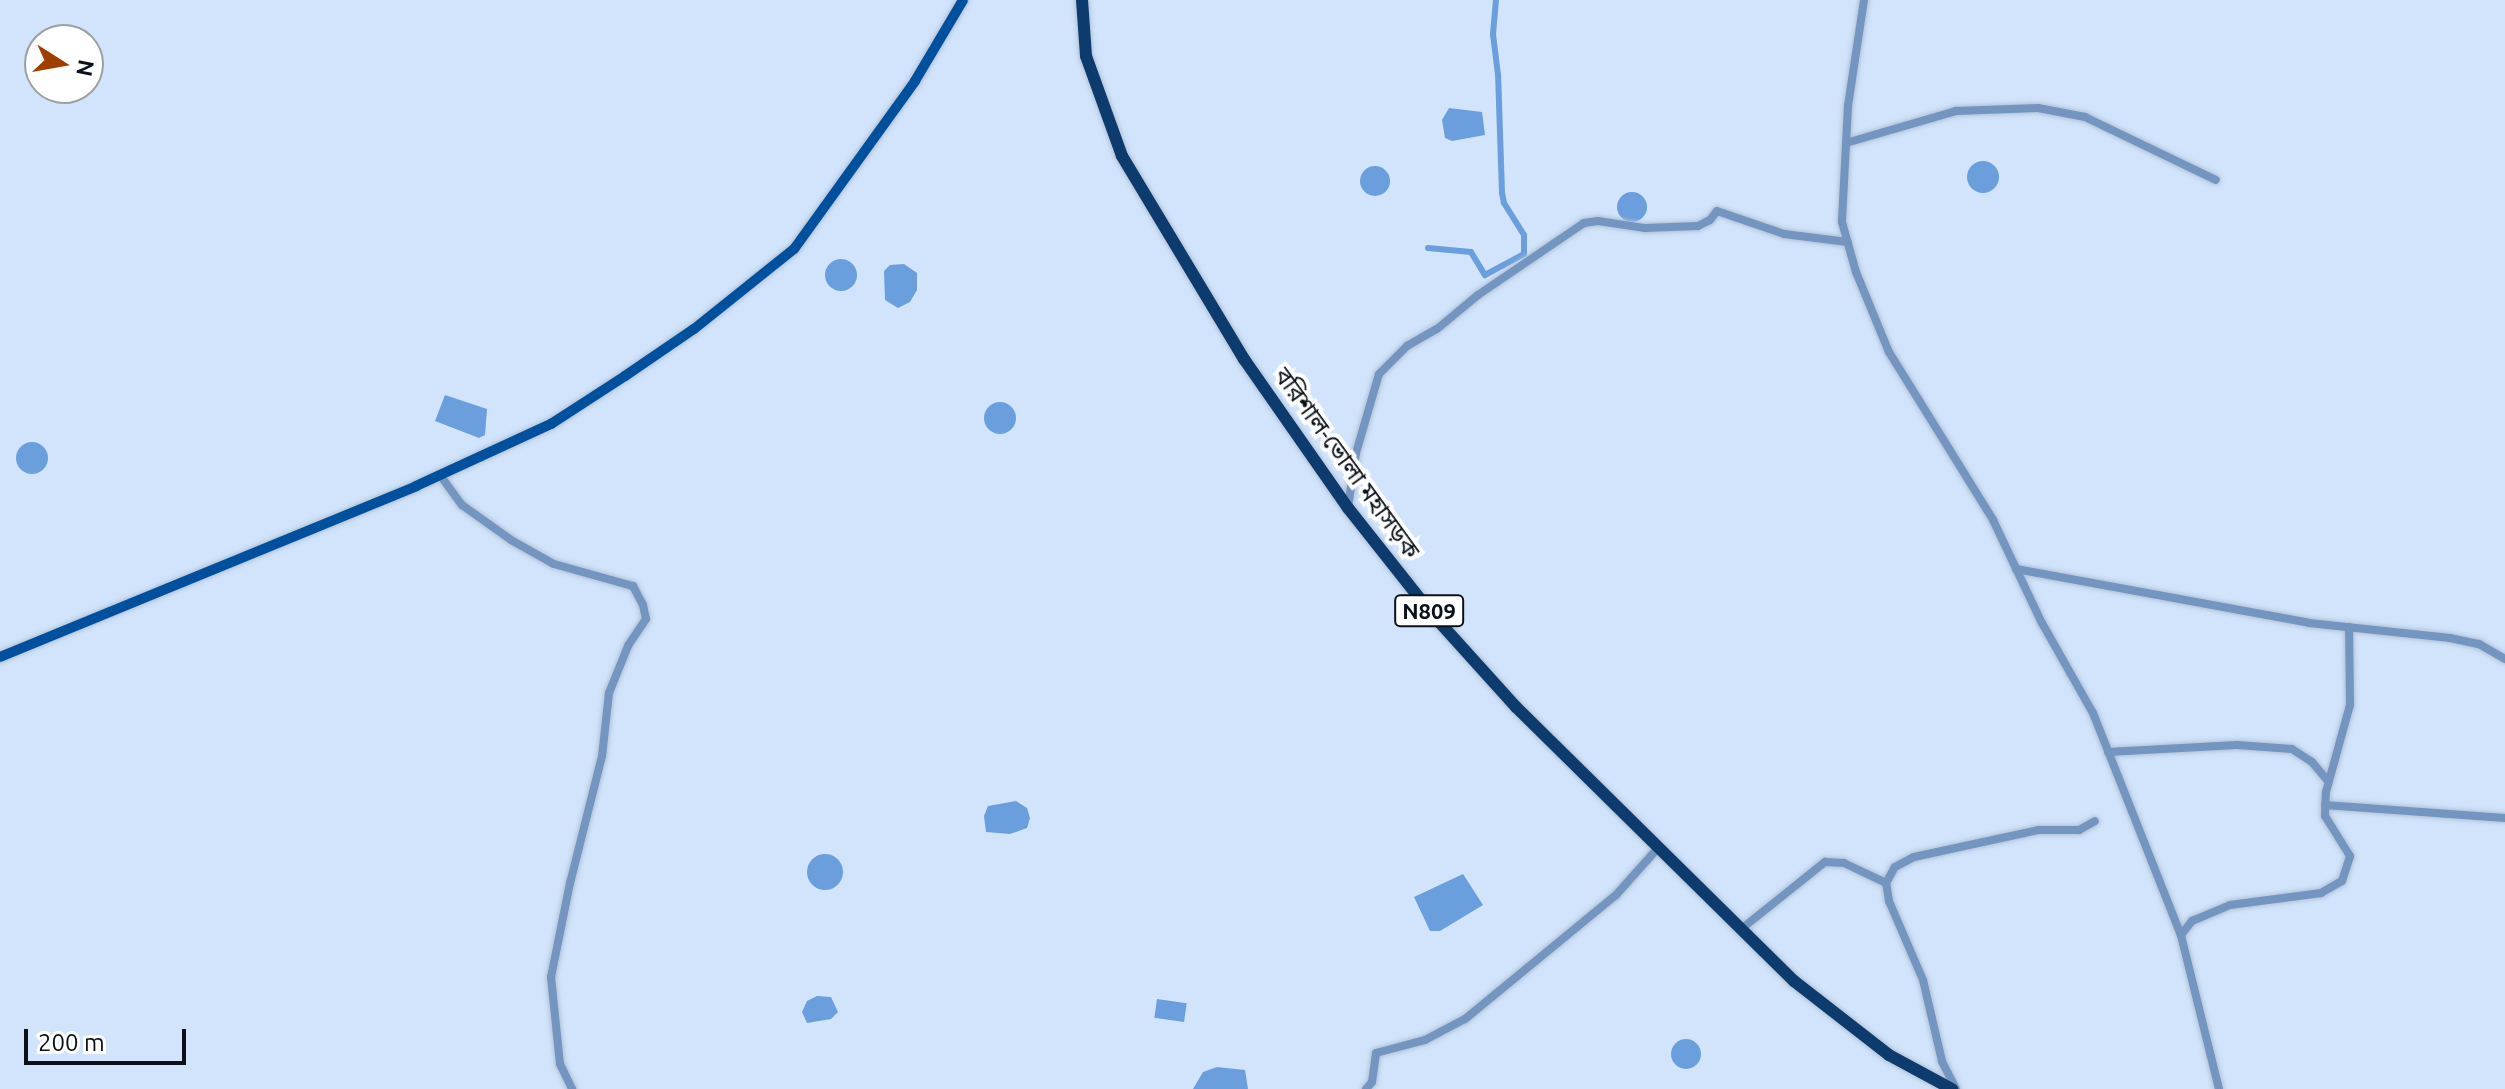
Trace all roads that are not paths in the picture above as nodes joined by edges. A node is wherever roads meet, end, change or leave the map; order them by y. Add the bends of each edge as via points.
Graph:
1 (963, 0) edge
2 (1082, 0) edge
3 (1864, 0) edge
4 (1846, 143) junction
5 (2216, 180) dead end
6 (1848, 242) junction
7 (440, 475) junction
8 (1348, 508) junction
9 (2016, 569) junction
10 (2349, 627) junction
11 (0, 657) edge
12 (2505, 659) edge
13 (2108, 752) junction
14 (2328, 781) junction
15 (2325, 805) junction
16 (2505, 818) edge
17 (2095, 821) dead end
18 (1657, 849) junction
19 (1886, 883) junction
20 (1740, 931) junction
21 (2181, 935) junction
22 (572, 1089) edge
23 (1366, 1089) edge
24 (1954, 1089) edge
25 (2219, 1089) edge

1 - 7 main road via 915,81 794,249 694,329 574,409
2 - 8 highway, বরিশাল-ভোলা মহাসড়ক / N809 via 1086,56 1122,156 1244,359
3 - 4 street
4 - 5 street via 1956,111 2038,108 2085,117
4 - 6 street via 1842,222
6 - 8 street via 1784,234 1717,211 1698,226 1584,223 1407,346 1379,374 1356,453
6 - 9 street via 1889,352 1993,520
7 - 11 main road
7 - 22 street via 462,505 511,540 554,564 633,586 643,605 646,619 628,646 609,693 602,756 551,977 560,1064
8 - 18 highway, বরিশাল-ভোলা মহাসড়ক / N809 via 1432,614 1516,707
9 - 10 street
9 - 13 street via 2093,713
10 - 12 street via 2450,638 2479,644
10 - 14 street via 2350,705
13 - 14 street via 2237,745 2292,749
13 - 21 street
14 - 15 street
15 - 16 street
15 - 21 street via 2325,816 2350,856 2342,881 2321,893 2230,905 2192,921
17 - 19 street via 2079,830 2039,830 1914,857 1895,867
18 - 20 highway, বরিশাল-ভোলা মহাসড়ক / N809
18 - 23 street via 1616,895 1465,1019 1425,1040 1376,1053
19 - 20 street via 1844,863 1825,862
19 - 24 street via 1923,980
20 - 24 highway, বরিশাল-ভোলা মহাসড়ক / N809 via 1889,1055
21 - 25 street

